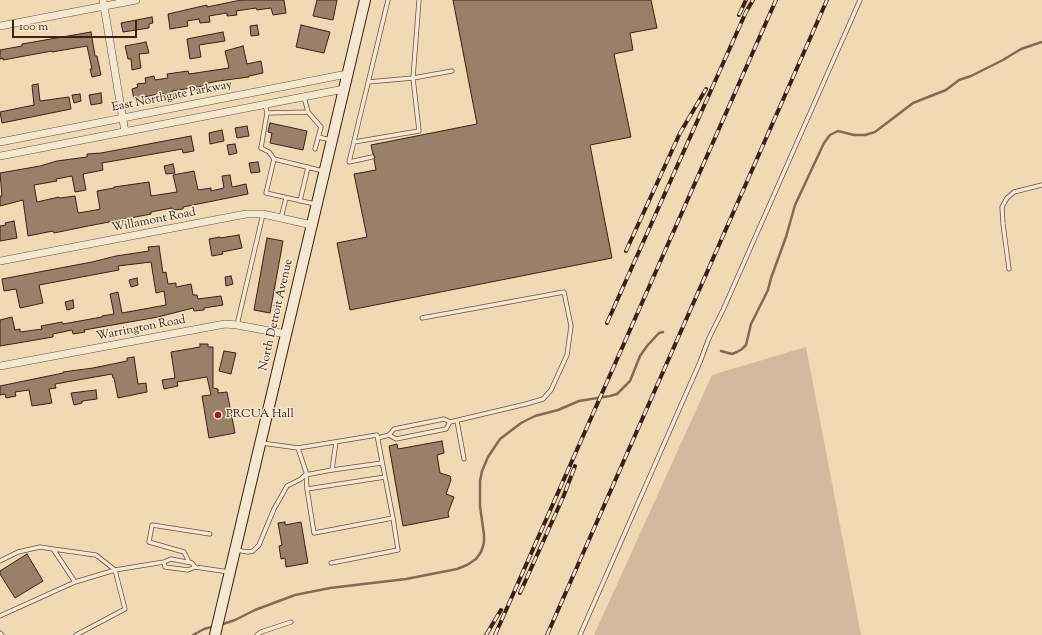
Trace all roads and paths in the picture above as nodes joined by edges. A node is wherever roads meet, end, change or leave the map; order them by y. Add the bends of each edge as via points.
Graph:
1 (136, 0) edge
2 (365, 0) edge
3 (388, 0) edge
4 (419, 0) edge
5 (860, 0) edge
6 (103, 3) edge
7 (0, 26) edge
8 (452, 71) dead end
9 (347, 74) junction
10 (413, 78) junction
11 (368, 82) junction
12 (344, 89) junction
13 (304, 97) junction
14 (265, 104) junction
15 (308, 112) junction
16 (267, 113) junction
17 (123, 118) junction
18 (125, 132) junction
19 (318, 137) junction
20 (331, 140) junction
21 (0, 142) edge
22 (354, 142) junction
23 (315, 149) dead end
24 (0, 156) edge
25 (372, 157) dead end
26 (274, 159) junction
27 (308, 167) junction
28 (324, 171) junction
29 (1042, 185) edge
30 (286, 198) junction
31 (300, 201) junction
32 (317, 205) junction
33 (263, 214) junction
34 (281, 218) junction
35 (312, 225) junction
36 (0, 261) edge
37 (1009, 268) dead end
38 (422, 318) dead end
39 (237, 325) junction
40 (286, 334) junction
41 (0, 366) edge
42 (456, 421) junction
43 (450, 422) junction
44 (389, 435) junction
45 (378, 438) junction
46 (336, 442) junction
47 (260, 443) junction
48 (298, 448) junction
49 (464, 459) dead end
50 (382, 463) junction
51 (332, 470) junction
52 (305, 475) junction
53 (385, 477) junction
54 (307, 489) junction
55 (393, 518) junction
56 (210, 534) dead end
57 (53, 549) junction
58 (235, 550) junction
59 (0, 561) edge
60 (164, 562) junction
61 (188, 562) junction
62 (331, 563) dead end
63 (195, 567) junction
64 (115, 570) junction
65 (230, 572) junction
66 (75, 582) junction
67 (0, 616) edge
68 (291, 622) dead end
69 (0, 633) edge
70 (2, 635) edge
71 (76, 635) edge
72 (215, 635) edge
73 (257, 635) edge
74 (580, 635) edge

1 - 6 street
2 - 9 main road, North Detroit Avenue
3 - 11 lane
4 - 10 lane
5 - 74 lane
6 - 7 street
6 - 17 street
8 - 10 lane
9 - 12 main road, North Detroit Avenue
9 - 17 street, East Northgate Parkway
10 - 11 lane
10 - 22 lane via 418,131
11 - 22 lane
12 - 13 street, East Northgate Parkway
12 - 20 main road, North Detroit Avenue
13 - 14 street, East Northgate Parkway
13 - 15 lane
14 - 16 lane
14 - 18 street, East Northgate Parkway
15 - 16 lane
15 - 19 lane via 321,127
16 - 26 lane via 262,148
17 - 18 street
17 - 21 street, East Northgate Parkway
18 - 24 street, East Northgate Parkway
19 - 20 lane
19 - 23 lane
20 - 28 main road, North Detroit Avenue
22 - 25 lane via 349,162
26 - 27 lane
26 - 30 lane via 266,193
27 - 28 lane
27 - 31 lane
28 - 32 main road, North Detroit Avenue
29 - 37 lane via 1014,192 1002,207
30 - 31 lane
30 - 34 lane
31 - 32 lane
32 - 35 main road, North Detroit Avenue
33 - 34 street, Willamont Road
33 - 36 street, Willamont Road via 246,214
33 - 39 lane
34 - 35 street, Willamont Road
35 - 40 main road, North Detroit Avenue
38 - 42 lane via 564,292 571,326 567,355 551,390 543,398 526,404
39 - 40 street, Warrington Road
39 - 41 street, Warrington Road via 213,326
40 - 47 main road, North Detroit Avenue
42 - 43 lane
42 - 49 lane
43 - 44 lane via 444,420 394,429
43 - 44 lane via 446,429 396,439
44 - 45 lane
45 - 46 lane via 377,435
45 - 50 lane
46 - 48 lane
46 - 51 lane
47 - 48 lane
47 - 58 main road, North Detroit Avenue
48 - 52 lane
50 - 51 lane
50 - 53 lane
51 - 52 lane
52 - 54 lane
52 - 58 lane via 287,486 259,545 253,551
53 - 54 lane
53 - 55 lane
54 - 55 lane via 314,533
55 - 62 lane via 398,550
56 - 61 lane via 152,525 149,542 184,552
57 - 59 lane via 40,547 18,552
57 - 64 lane via 96,555
57 - 66 lane
58 - 65 main road, North Detroit Avenue
60 - 61 lane via 171,559
60 - 63 lane via 164,567 188,570
60 - 64 lane
61 - 63 lane
63 - 65 lane
64 - 66 lane
64 - 71 lane via 125,609
65 - 72 main road, North Detroit Avenue
66 - 67 lane
68 - 73 lane
69 - 70 lane

